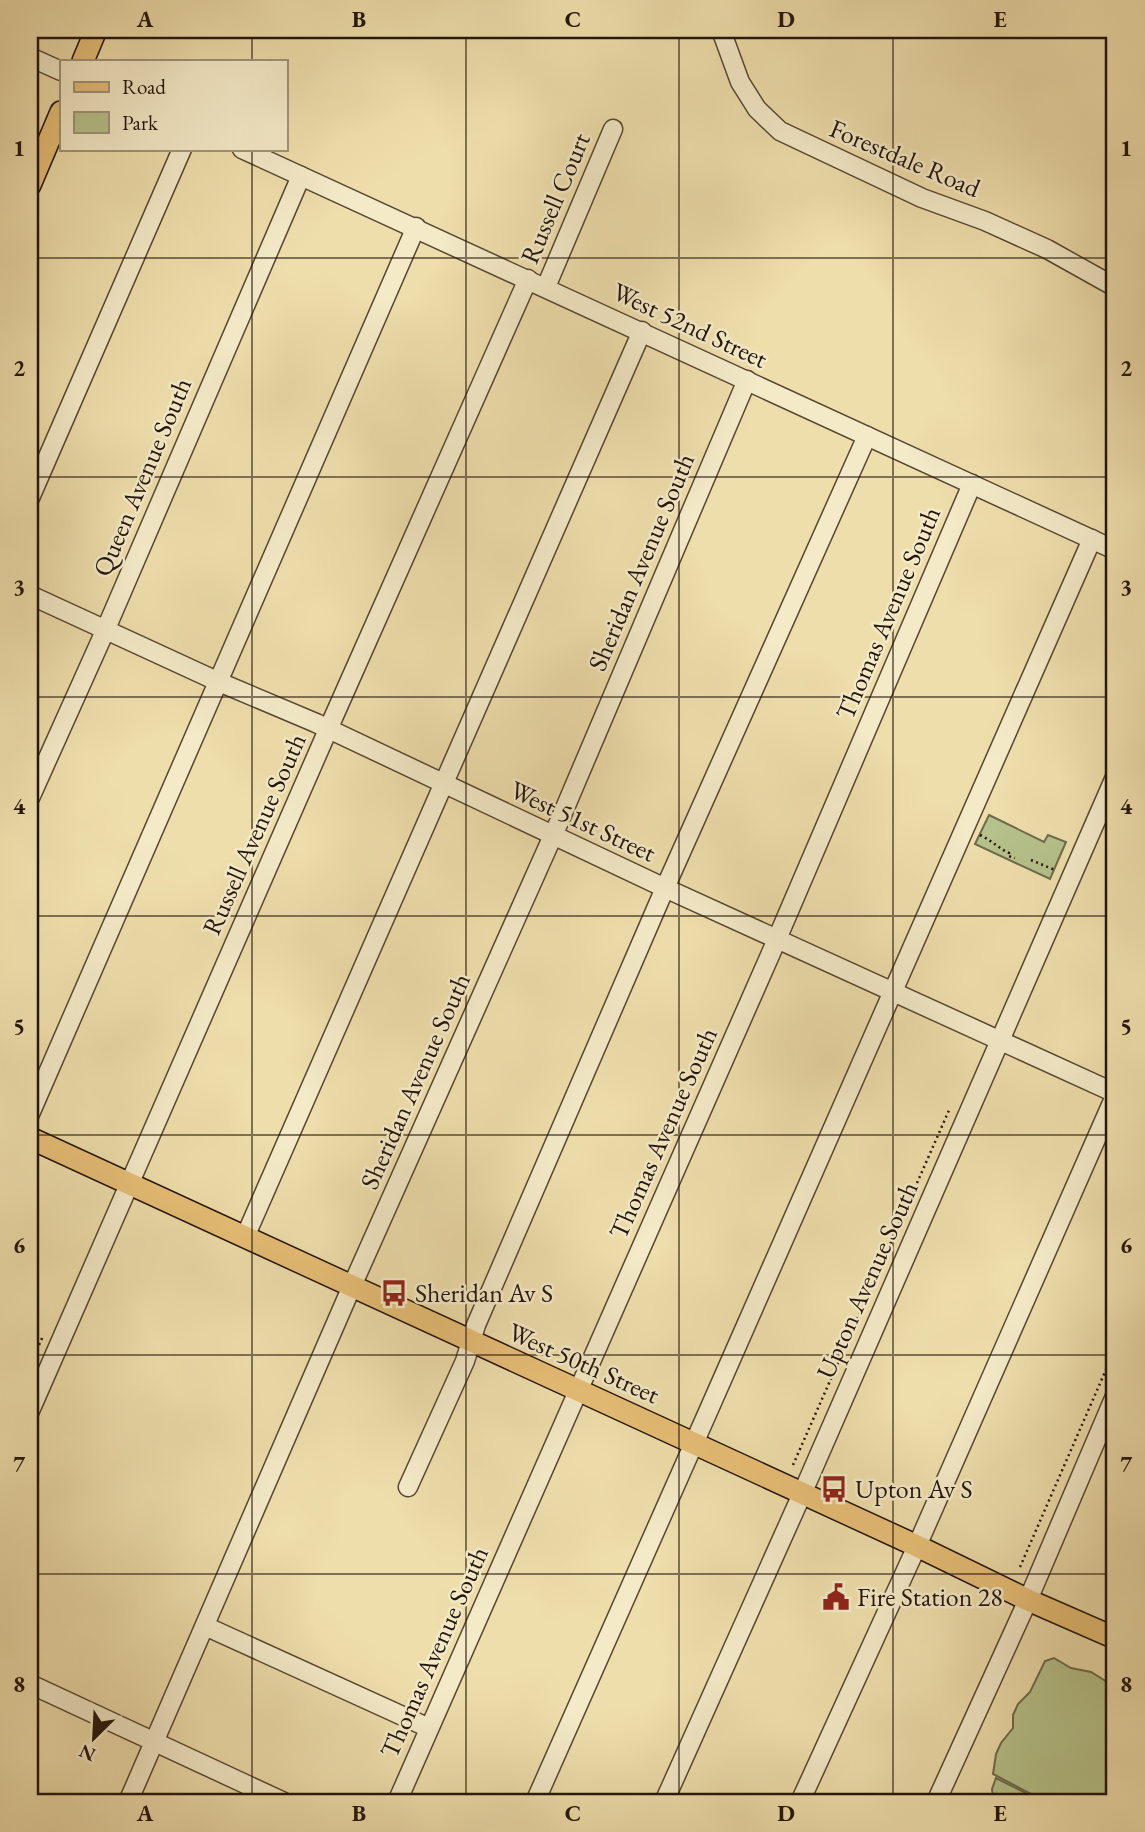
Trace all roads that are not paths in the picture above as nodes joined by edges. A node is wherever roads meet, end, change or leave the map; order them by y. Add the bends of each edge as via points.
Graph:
1 (96, 30) edge
2 (721, 30) edge
3 (30, 57) edge
4 (83, 60) edge
5 (60, 71) edge
6 (60, 114) edge
7 (613, 129) dead end
8 (182, 150) edge
9 (244, 150) edge
10 (300, 176) junction
11 (30, 185) edge
12 (416, 227) junction
13 (528, 279) junction
14 (546, 287) junction
15 (1115, 287) edge
16 (642, 331) junction
17 (747, 380) junction
18 (867, 436) junction
19 (972, 484) junction
20 (30, 498) edge
21 (1092, 539) junction
22 (1115, 550) edge
23 (30, 595) edge
24 (105, 631) junction
25 (219, 682) junction
26 (328, 729) junction
27 (1115, 777) edge
28 (443, 785) junction
29 (30, 798) edge
30 (554, 834) junction
31 (665, 888) junction
32 (777, 939) junction
33 (892, 990) junction
34 (1000, 1040) junction
35 (1115, 1095) edge
36 (30, 1114) edge
37 (30, 1138) edge
38 (128, 1184) junction
39 (245, 1237) junction
40 (352, 1286) junction
41 (472, 1343) junction
42 (578, 1390) junction
43 (1115, 1396) edge
44 (30, 1411) edge
45 (695, 1444) junction
46 (408, 1487) dead end
47 (802, 1493) junction
48 (916, 1546) junction
49 (1028, 1600) junction
50 (205, 1626) junction
51 (1115, 1638) edge
52 (30, 1684) edge
53 (429, 1728) junction
54 (155, 1742) junction
55 (128, 1802) edge
56 (284, 1802) edge
57 (397, 1802) edge
58 (535, 1802) edge
59 (664, 1802) edge
60 (800, 1802) edge
61 (936, 1802) edge

1 - 4 main road
2 - 15 street, Forestdale Road via 740,82 757,110 780,131 922,198 1047,249
3 - 5 street
6 - 11 main road
7 - 14 street, Russell Court
8 - 20 street
9 - 10 street, West 52nd Street
10 - 12 street, West 52nd Street
10 - 24 street, Queen Avenue South
12 - 13 street, West 52nd Street
12 - 25 street
13 - 14 street, West 52nd Street
13 - 26 street, Russell Avenue South
14 - 16 street, West 52nd Street
16 - 17 street, West 52nd Street
16 - 28 street
17 - 18 street, West 52nd Street
17 - 30 street, Sheridan Avenue South
18 - 19 street, West 52nd Street
18 - 31 street
19 - 21 street, West 52nd Street
19 - 32 street, Thomas Avenue South
21 - 22 street, West 52nd Street
21 - 33 street
23 - 24 street, West 51st Street
24 - 25 street, West 51st Street
24 - 29 street, Queen Avenue South
25 - 26 street, West 51st Street
25 - 36 street
26 - 28 street, West 51st Street
26 - 38 street, Russell Avenue South
27 - 34 street, Upton Avenue South
28 - 30 street, West 51st Street
28 - 39 street
30 - 31 street, West 51st Street
30 - 40 street, Sheridan Avenue South
31 - 32 street, West 51st Street
31 - 41 street via 475,1325
32 - 33 street, West 51st Street
32 - 42 street, Thomas Avenue South
33 - 34 street, West 51st Street
33 - 45 street
34 - 35 street, West 51st Street
34 - 47 street, Upton Avenue South
35 - 48 street
37 - 38 main road, West 50th Street
38 - 39 main road, West 50th Street
38 - 44 street, Russell Avenue South
39 - 40 main road, West 50th Street
40 - 41 main road, West 50th Street
40 - 50 street, Sheridan Avenue South
41 - 42 main road, West 50th Street
41 - 46 street
42 - 45 main road, West 50th Street
42 - 53 street, Thomas Avenue South
43 - 49 street
45 - 47 main road, West 50th Street
45 - 58 street
47 - 48 main road, West 50th Street
47 - 59 street, Upton Avenue South
48 - 49 main road, West 50th Street
48 - 60 street
49 - 51 main road, West 50th Street
49 - 61 street
50 - 53 street
50 - 54 street, Sheridan Avenue South
52 - 54 street
53 - 57 street, Thomas Avenue South
54 - 55 street, Sheridan Avenue South
54 - 56 street

